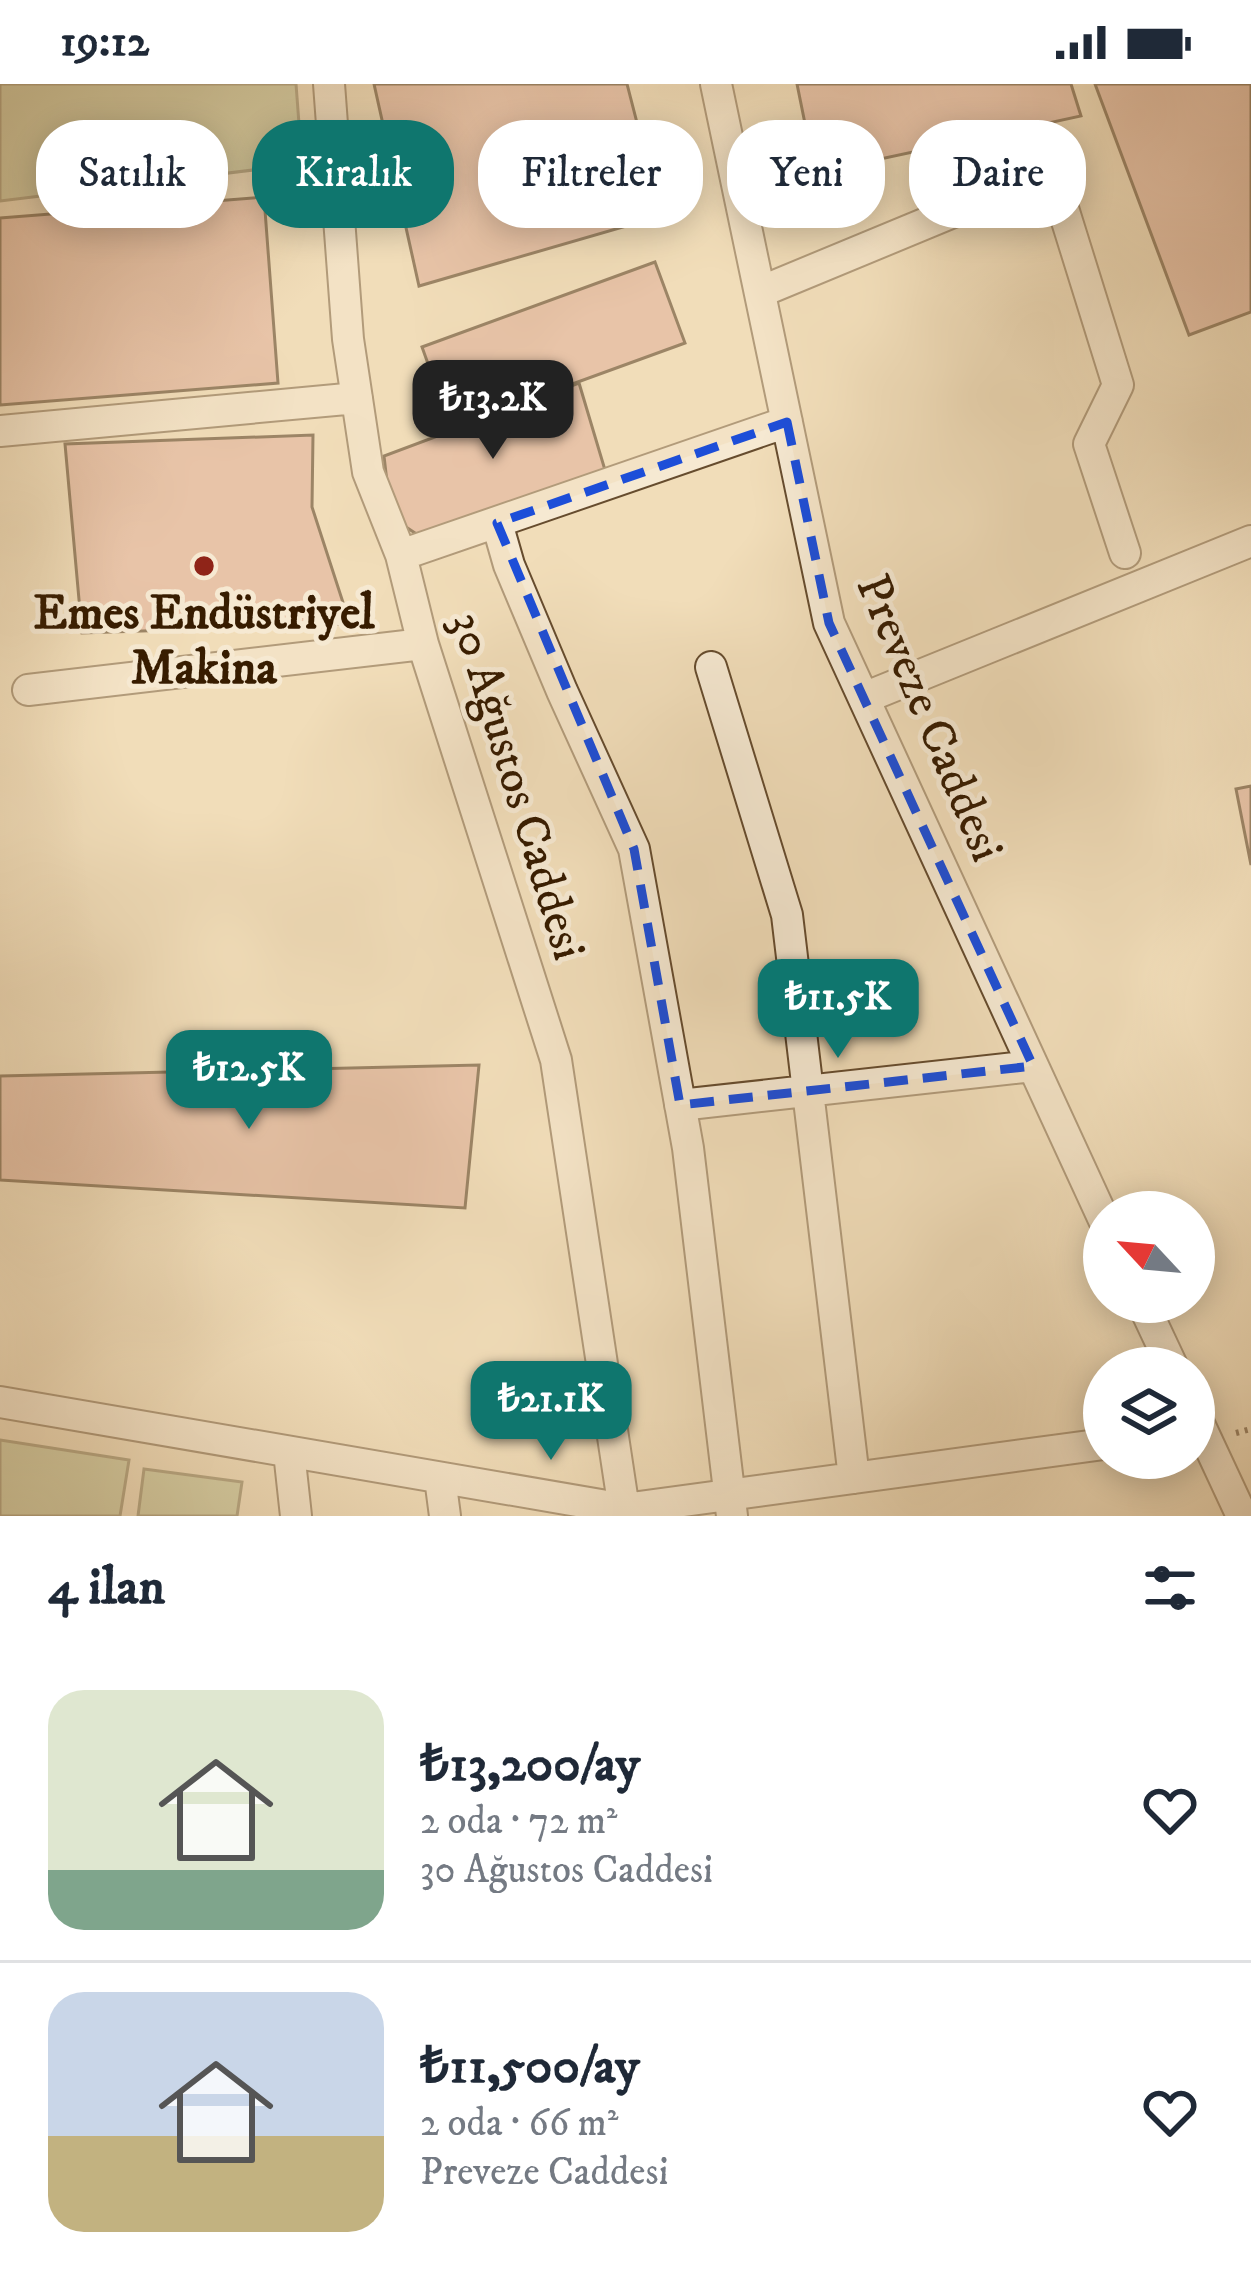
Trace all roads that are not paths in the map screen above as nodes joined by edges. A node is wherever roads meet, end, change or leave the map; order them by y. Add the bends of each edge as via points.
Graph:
1 (329, 84) edge
2 (716, 84) edge
3 (760, 292) junction
4 (357, 398) junction
5 (787, 422) junction
6 (0, 431) edge
7 (496, 523) junction
8 (1251, 541) edge
9 (1125, 553) dead end
10 (401, 555) junction
11 (422, 644) junction
12 (711, 667) dead end
13 (28, 690) dead end
14 (864, 698) junction
15 (1033, 1066) junction
16 (808, 1089) junction
17 (680, 1105) junction
18 (1091, 1191) edge
19 (0, 1402) edge
20 (1083, 1447) edge
21 (289, 1452) junction
22 (1215, 1462) edge
23 (440, 1478) junction
24 (854, 1478) junction
25 (731, 1504) edge
26 (625, 1513) edge
27 (296, 1516) edge
28 (445, 1516) edge
29 (1242, 1516) edge

1 - 4 street, 30 Ağustos Caddesi
2 - 3 street, Preveze Caddesi
3 - 5 street, Preveze Caddesi
3 - 9 street via 1011,188 1040,191 1062,206 1118,385 1089,444
4 - 6 street
4 - 10 street, 30 Ağustos Caddesi via 368,472
5 - 7 street
5 - 14 street, Preveze Caddesi via 830,623
7 - 10 street
7 - 17 street via 634,849
8 - 14 street
10 - 11 street, 30 Ağustos Caddesi
11 - 13 street
11 - 26 street, 30 Ağustos Caddesi via 556,1060
12 - 16 street via 788,915
14 - 15 street, Preveze Caddesi
15 - 16 street
15 - 18 street, Preveze Caddesi
16 - 17 street
16 - 24 street
17 - 25 street
19 - 21 street
20 - 24 street
21 - 23 street
21 - 27 street
22 - 29 street
23 - 26 street
23 - 28 street
24 - 25 street
25 - 26 street

